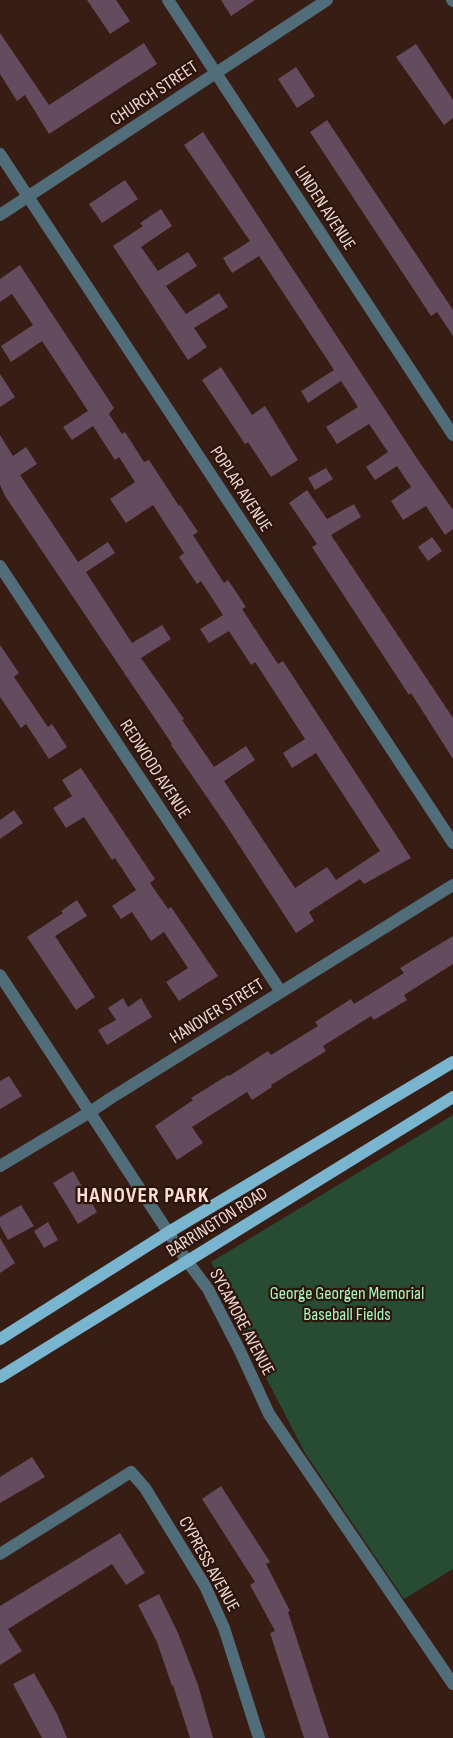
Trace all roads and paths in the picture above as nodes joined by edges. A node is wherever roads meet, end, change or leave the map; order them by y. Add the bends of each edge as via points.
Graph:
1 (168, 0) edge
2 (327, 0) edge
3 (216, 72) junction
4 (0, 154) edge
5 (28, 197) junction
6 (0, 216) edge
7 (453, 435) edge
8 (0, 566) edge
9 (453, 844) edge
10 (453, 885) edge
11 (0, 976) edge
12 (281, 992) junction
13 (453, 1062) edge
14 (453, 1097) edge
15 (90, 1112) junction
16 (0, 1166) edge
17 (169, 1232) junction
18 (187, 1261) junction
19 (0, 1339) edge
20 (0, 1377) edge
21 (0, 1554) edge
22 (453, 1684) edge
23 (259, 1738) edge

1 - 3 street, LINDEN AVENUE
2 - 3 street, CHURCH STREET
3 - 5 street, CHURCH STREET
3 - 7 street, LINDEN AVENUE
4 - 5 street, POPLAR AVENUE
5 - 6 street, CHURCH STREET
5 - 9 street, POPLAR AVENUE
8 - 12 street, REDWOOD AVENUE
10 - 12 street, HANOVER STREET
11 - 15 street, SYCAMORE AVENUE
12 - 15 street, HANOVER STREET
13 - 17 main road, BARRINGTON ROAD
14 - 18 main road, BARRINGTON ROAD
15 - 16 street, HANOVER STREET
15 - 17 street, SYCAMORE AVENUE
17 - 18 street, SYCAMORE AVENUE
17 - 19 main road, BARRINGTON ROAD
18 - 20 main road, BARRINGTON ROAD
18 - 22 street, SYCAMORE AVENUE via 208,1289 269,1414
21 - 23 street, CYPRESS AVENUE via 131,1472 145,1488 205,1586 224,1628

